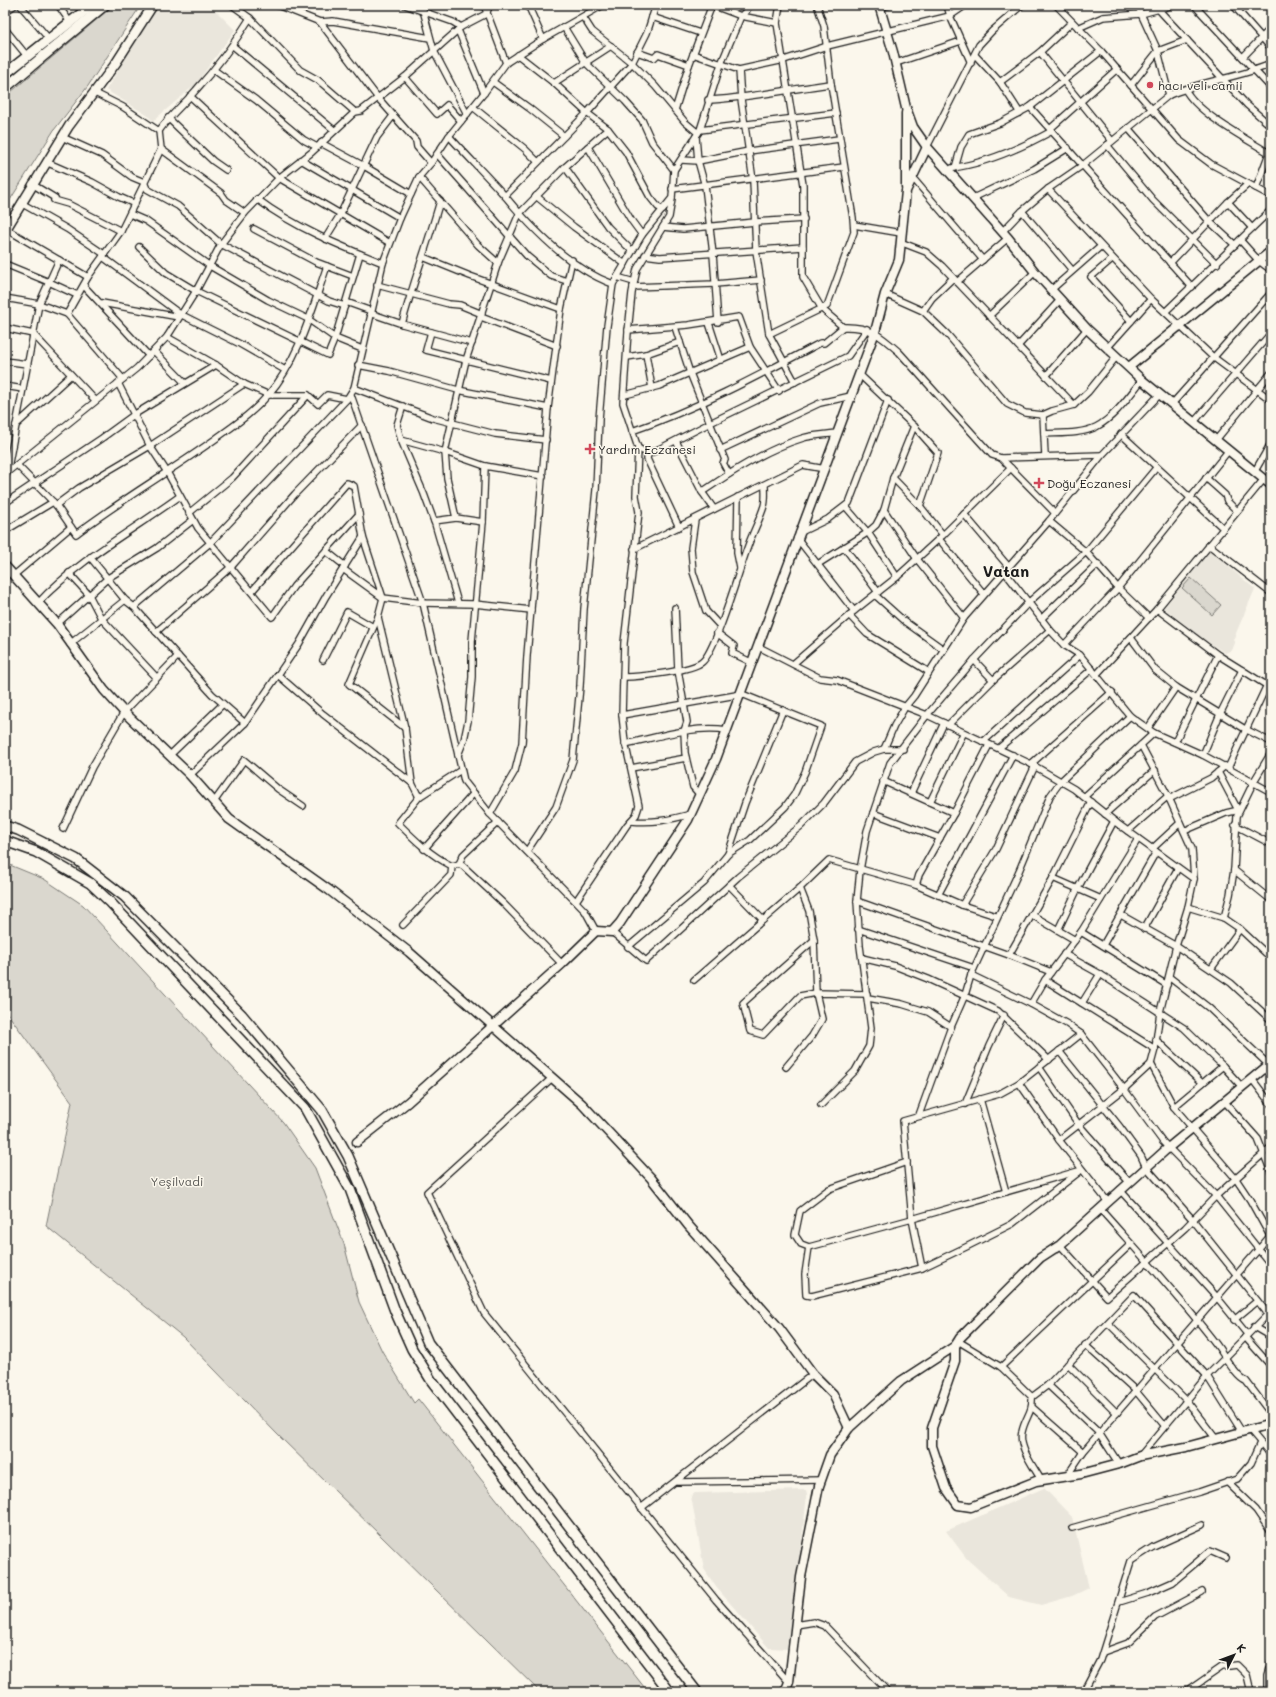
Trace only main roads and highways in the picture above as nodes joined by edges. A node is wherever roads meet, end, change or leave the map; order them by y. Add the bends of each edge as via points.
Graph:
1 (91, 5) edge
2 (105, 5) edge
3 (5, 74) edge
4 (5, 88) edge
5 (5, 826) edge
6 (5, 841) edge
7 (670, 1692) edge
8 (697, 1692) edge

1 - 3 main road
2 - 4 main road
5 - 8 main road via 76,859 125,897 242,1015 322,1110 348,1156 428,1343
6 - 7 main road via 36,852 90,883 305,1108 350,1189 395,1311 412,1349 427,1374

